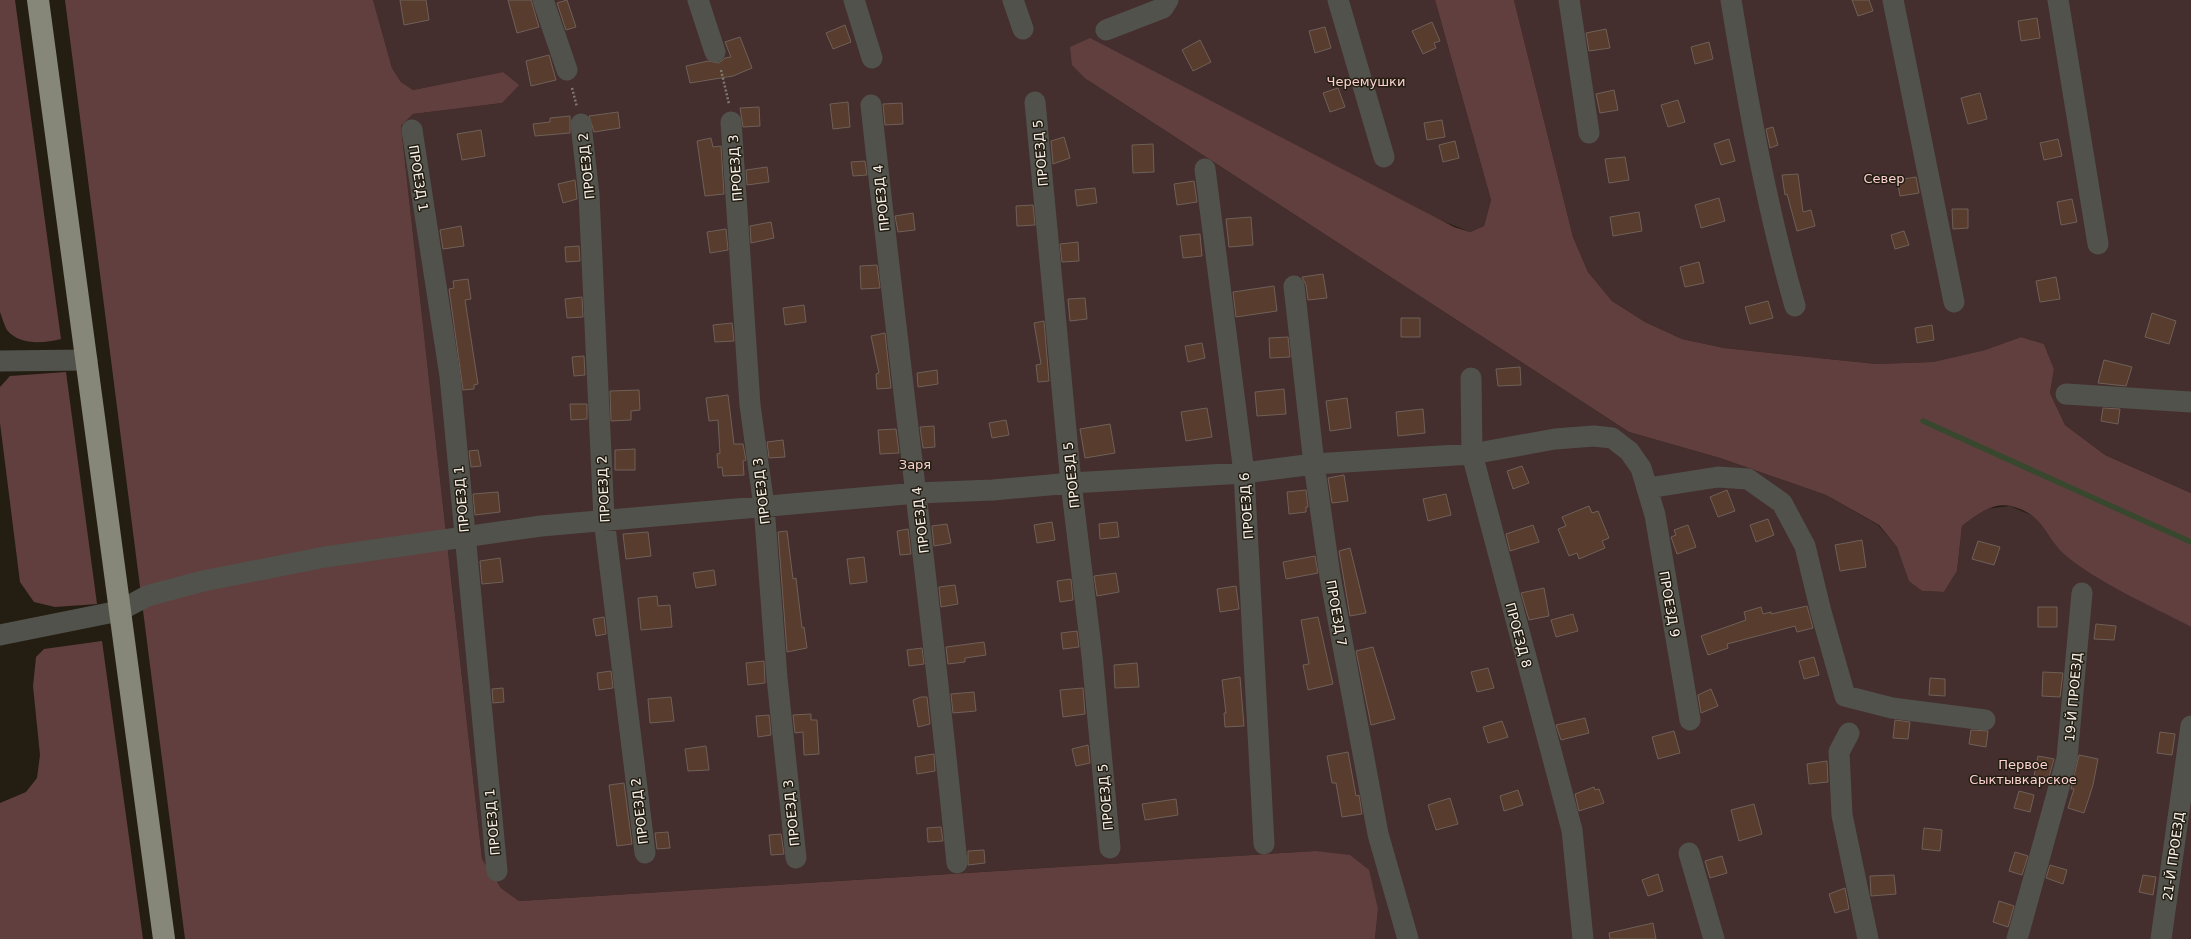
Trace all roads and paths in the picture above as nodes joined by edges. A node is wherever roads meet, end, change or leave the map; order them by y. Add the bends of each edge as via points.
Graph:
1 (38, 0) edge
2 (543, 0) edge
3 (698, 0) edge
4 (854, 0) edge
5 (1014, 0) edge
6 (1168, 0) edge
7 (1338, 0) edge
8 (1569, 0) edge
9 (1731, 0) edge
10 (1893, 0) edge
11 (2058, 0) edge
12 (1023, 29) dead end
13 (1106, 30) dead end
14 (715, 52) joint
15 (872, 58) dead end
16 (567, 70) joint
17 (1035, 102) dead end
18 (871, 106) dead end
19 (731, 122) joint
20 (581, 124) joint
21 (412, 130) dead end
22 (1589, 133) dead end
23 (1384, 157) dead end
24 (1205, 169) dead end
25 (2098, 244) dead end
26 (1294, 286) dead end
27 (1954, 302) dead end
28 (1794, 306) dead end
29 (87, 360) junction
30 (0, 361) edge
31 (1471, 378) dead end
32 (2066, 394) dead end
33 (2191, 402) edge
34 (1472, 454) junction
35 (1314, 464) junction
36 (1244, 473) junction
37 (1071, 483) junction
38 (1648, 488) junction
39 (917, 493) junction
40 (764, 506) junction
41 (604, 519) junction
42 (465, 537) junction
43 (2082, 593) dead end
44 (119, 611) junction
45 (0, 635) edge
46 (1690, 720) dead end
47 (1985, 720) dead end
48 (2191, 726) edge
49 (1849, 733) dead end
50 (1264, 844) dead end
51 (1110, 848) dead end
52 (645, 853) dead end
53 (1689, 853) dead end
54 (796, 858) dead end
55 (957, 863) dead end
56 (496, 871) dead end
57 (1407, 937) edge
58 (164, 939) edge
59 (1583, 939) edge
60 (1714, 939) edge
61 (1868, 939) edge
62 (2018, 939) edge
63 (2161, 939) edge

1 - 29 main road
2 - 16 street
3 - 14 street
4 - 15 street
5 - 12 street
6 - 13 street via 1163,8
7 - 23 street
8 - 22 street
9 - 28 street via 1752,126 1779,252
10 - 27 street
11 - 25 street
14 - 19 path via 726,88
16 - 20 path
17 - 37 street, ПРОЕЗД 5
18 - 39 street, ПРОЕЗД 4
19 - 40 street, ПРОЕЗД 3 via 750,405
20 - 41 street, ПРОЕЗД 2 via 590,195
21 - 42 street, ПРОЕЗД 1 via 450,376
24 - 36 street, ПРОЕЗД 6
26 - 35 street, ПРОЕЗД 7
29 - 30 street
29 - 44 main road
31 - 34 street, ПРОЕЗД 8
32 - 33 street
34 - 35 street, ПРОЕЗД 9
34 - 38 street, ПРОЕЗД 9 via 1555,439 1594,436 1612,438 1629,451 1641,468
34 - 59 street, ПРОЕЗД 8 via 1572,830
35 - 36 street, ПРОЕЗД 9
35 - 57 street, ПРОЕЗД 7 via 1330,576 1378,834
36 - 37 street, ПРОЕЗД 9
36 - 50 street, ПРОЕЗД 6
37 - 39 street, ПРОЕЗД 9
37 - 51 street, ПРОЕЗД 5 via 1092,656
38 - 46 street, ПРОЕЗД 9 via 1655,515
38 - 47 street via 1718,477 1748,479 1782,503 1806,546 1821,612 1845,696 1892,708
39 - 40 street, ПРОЕЗД 9
39 - 55 street, ПРОЕЗД 4
40 - 41 street, ПРОЕЗД 9
40 - 54 street, ПРОЕЗД 3 via 777,678
41 - 42 street, ПРОЕЗД 9
41 - 52 street, ПРОЕЗД 2
42 - 44 street, ПРОЕЗД 9 via 325,558 203,581 147,596
42 - 56 street, ПРОЕЗД 1
43 - 62 street, 19-Й ПРОЕЗД via 2067,758
44 - 45 street, ПРОЕЗД 9
44 - 58 main road
48 - 63 street, 21-Й ПРОЕЗД
49 - 61 street via 1839,752 1842,815
53 - 60 street

